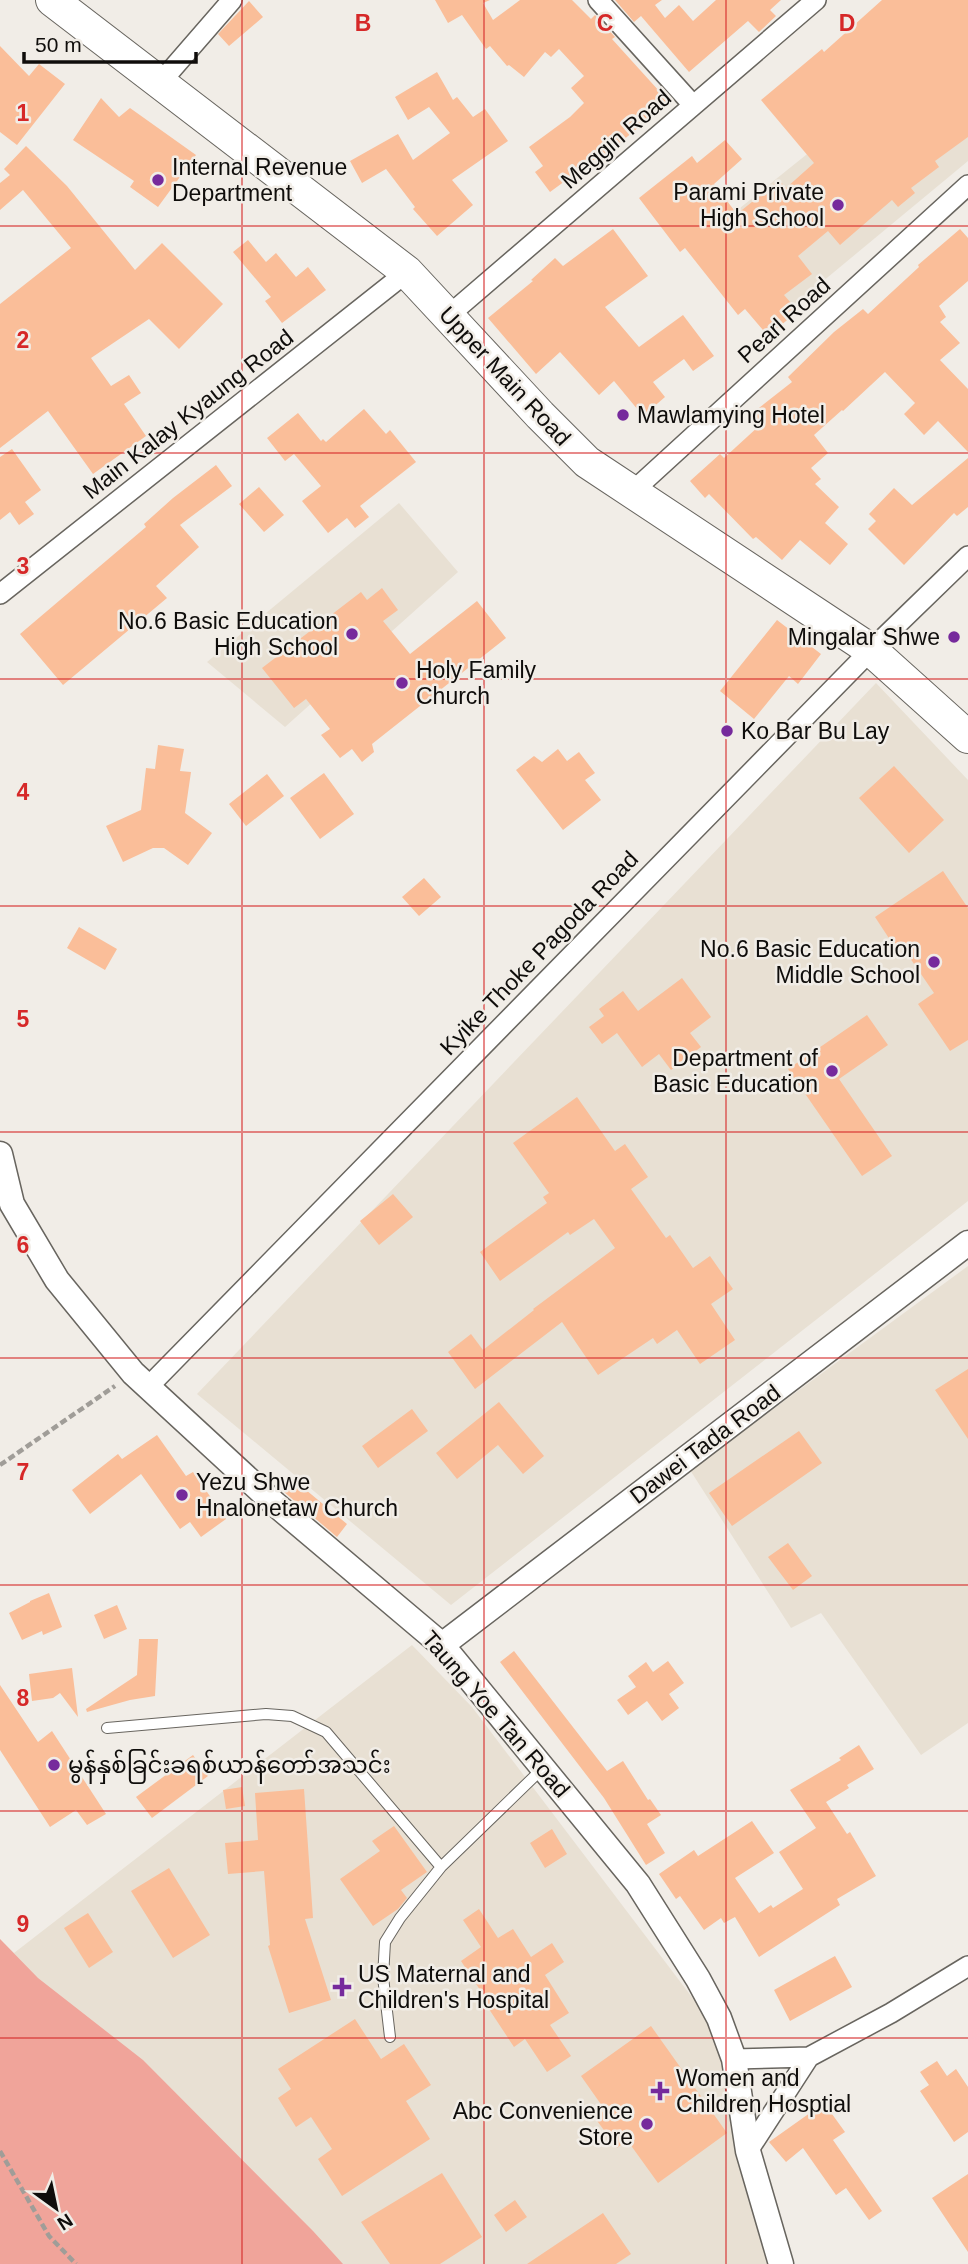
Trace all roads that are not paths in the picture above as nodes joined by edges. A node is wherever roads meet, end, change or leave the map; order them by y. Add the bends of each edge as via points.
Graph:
1 (52, 0) edge
2 (232, 0) edge
3 (598, 0) edge
4 (816, 0) edge
5 (160, 83) junction
6 (693, 105) junction
7 (968, 185) edge
8 (407, 272) junction
9 (448, 316) junction
10 (632, 492) junction
11 (968, 556) edge
12 (0, 594) edge
13 (871, 650) junction
14 (968, 737) edge
15 (0, 1154) edge
16 (968, 1243) edge
17 (140, 1381) junction
18 (442, 1645) junction
19 (107, 1728) dead end
20 (543, 1768) junction
21 (442, 1867) junction
22 (968, 1966) edge
23 (390, 2037) dead end
24 (809, 2057) junction
25 (734, 2059) junction
26 (748, 2151) junction
27 (781, 2264) edge

1 - 5 main road, Upper Main Road
2 - 5 street
3 - 6 street
4 - 6 street, Meggin Road
5 - 8 main road, Upper Main Road
6 - 9 street, Meggin Road
7 - 10 street, Pearl Road
8 - 9 main road, Upper Main Road
8 - 12 street, Main Kalay Kyaung Road
9 - 10 main road, Upper Main Road via 587,462
10 - 13 main road, Upper Main Road
11 - 13 street, Kyike Thoke Pagoda Road
13 - 14 main road, Upper Main Road
13 - 17 street, Kyike Thoke Pagoda Road
15 - 17 street, Taung Yoe Tan Road via 12,1205 57,1280
16 - 18 street, Dawei Tada Road
17 - 18 street, Taung Yoe Tan Road via 275,1504
18 - 20 street, Taung Yoe Tan Road
19 - 21 lane via 266,1714 292,1716 326,1732
20 - 21 lane
20 - 25 street, Taung Yoe Tan Road via 638,1884 698,1979
21 - 23 lane via 385,1942 383,1977
22 - 24 street
24 - 25 street
24 - 26 street
25 - 26 street, Taung Yoe Tan Road
26 - 27 street, Taung Yoe Tan Road

